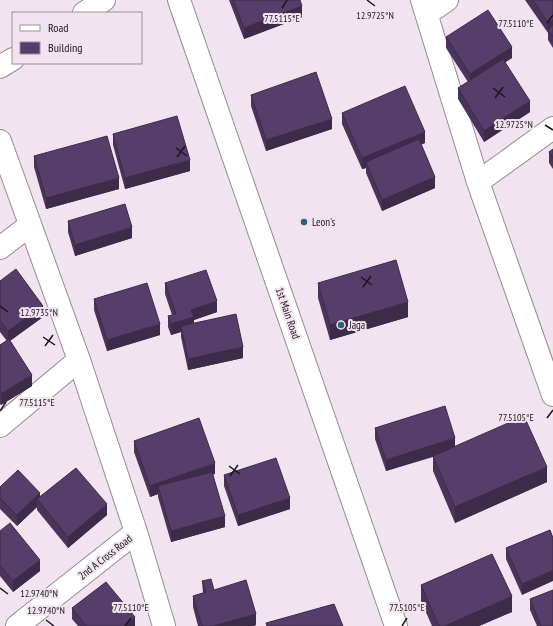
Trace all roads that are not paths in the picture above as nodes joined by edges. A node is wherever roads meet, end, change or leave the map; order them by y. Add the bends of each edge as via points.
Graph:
1 (104, 0) edge
2 (180, 0) edge
3 (447, 0) edge
4 (425, 7) edge
5 (86, 12) edge
6 (12, 60) edge
7 (0, 67) edge
8 (553, 128) edge
9 (0, 141) edge
10 (478, 182) junction
11 (30, 225) junction
12 (0, 248) edge
13 (79, 360) junction
14 (552, 389) edge
15 (0, 426) edge
16 (136, 532) junction
17 (17, 626) edge
18 (164, 626) edge
19 (396, 626) edge

1 - 5 street
2 - 19 street, 1st Main Road
3 - 4 street
4 - 10 street
6 - 7 street
8 - 10 street
9 - 11 street
10 - 14 street
11 - 12 street
11 - 13 street
13 - 15 street
13 - 16 street
16 - 17 street, 2nd A Cross Road
16 - 18 street

